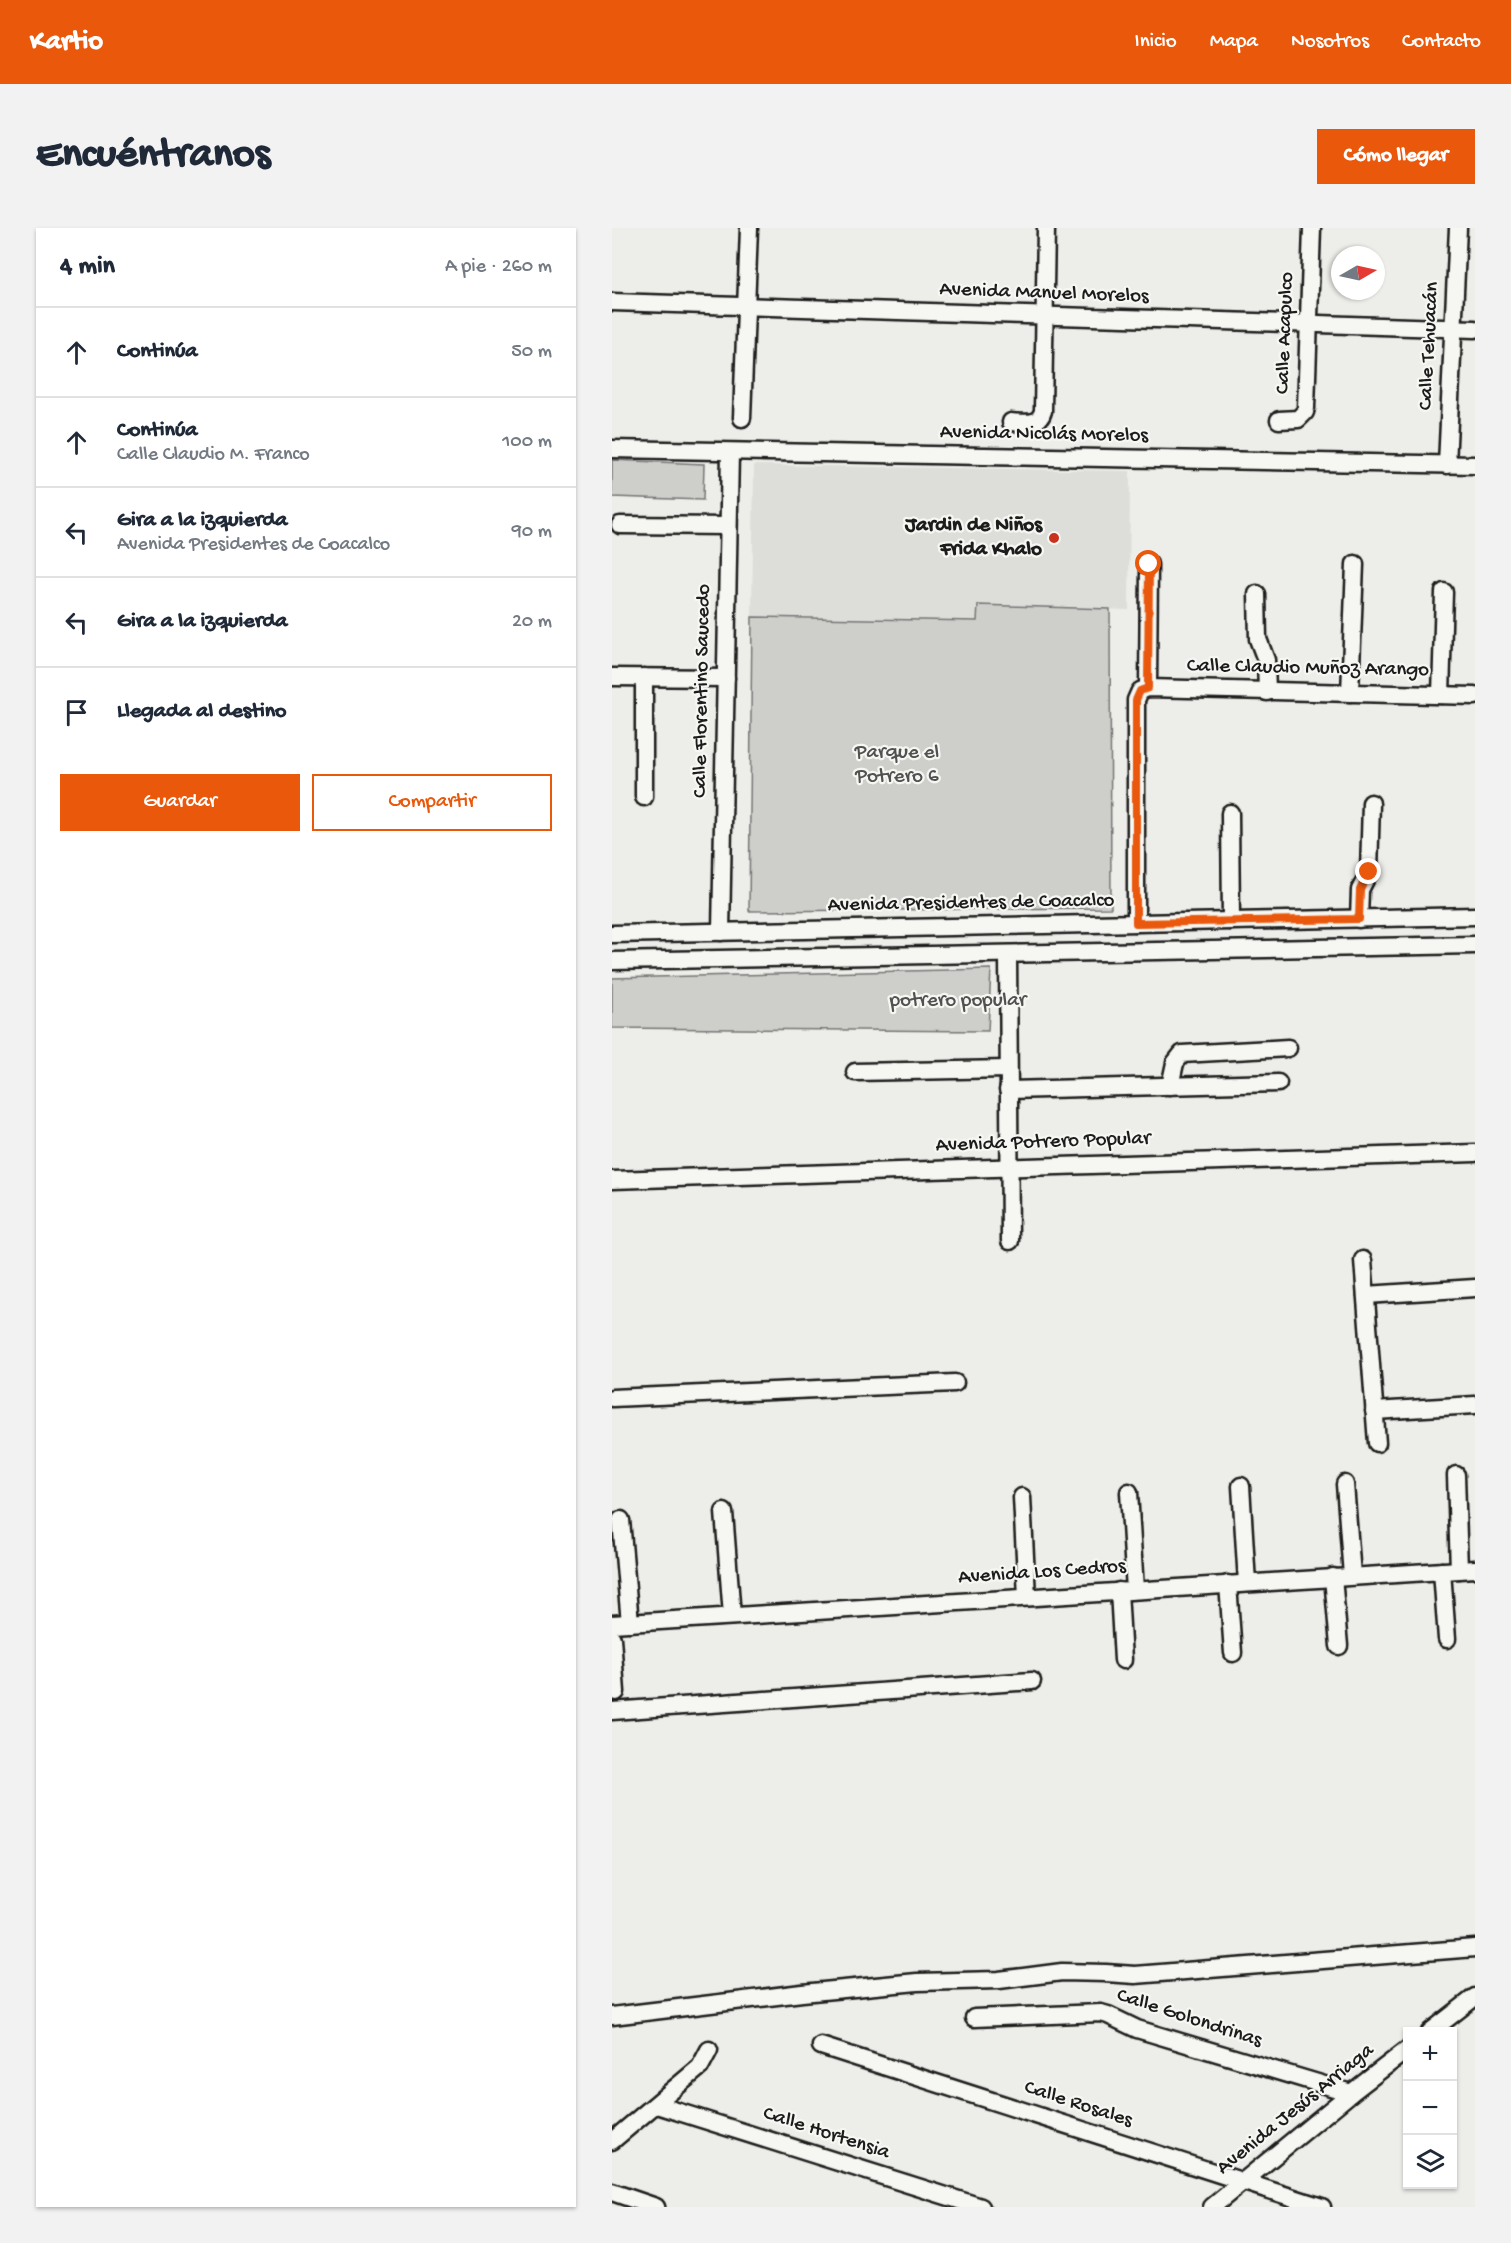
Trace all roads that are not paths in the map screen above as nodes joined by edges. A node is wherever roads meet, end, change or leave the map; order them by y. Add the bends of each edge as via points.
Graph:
1 (749, 228) edge
2 (1046, 228) edge
3 (1312, 228) edge
4 (1458, 228) edge
5 (612, 302) edge
6 (745, 308) junction
7 (1045, 316) junction
8 (1310, 324) junction
9 (1453, 329) junction
10 (1475, 329) edge
11 (742, 418) dead end
12 (1279, 420) dead end
13 (1011, 422) dead end
14 (612, 449) edge
15 (729, 452) junction
16 (1447, 465) junction
17 (1475, 465) edge
18 (620, 525) dead end
19 (728, 526) junction
20 (1149, 564) dead end
21 (1354, 564) dead end
22 (1444, 592) dead end
23 (1257, 594) dead end
24 (612, 677) edge
25 (644, 677) junction
26 (726, 678) junction
27 (1144, 689) junction
28 (1267, 692) junction
29 (1350, 693) junction
30 (1441, 695) junction
31 (1475, 696) edge
32 (644, 797) dead end
33 (1371, 803) dead end
34 (1230, 813) dead end
35 (1475, 916) edge
36 (1359, 919) junction
37 (1231, 921) junction
38 (1136, 923) junction
39 (907, 928) junction
40 (721, 932) junction
41 (612, 934) edge
42 (1475, 945) edge
43 (1008, 954) junction
44 (907, 956) junction
45 (612, 962) edge
46 (1288, 1048) dead end
47 (1008, 1069) junction
48 (855, 1072) dead end
49 (1278, 1083) dead end
50 (1170, 1086) junction
51 (1008, 1090) junction
52 (1475, 1153) edge
53 (1010, 1167) junction
54 (612, 1180) edge
55 (1010, 1241) dead end
56 (1363, 1260) dead end
57 (1475, 1288) edge
58 (1366, 1295) junction
59 (955, 1383) dead end
60 (612, 1398) edge
61 (1475, 1405) edge
62 (1374, 1411) junction
63 (1377, 1443) dead end
64 (1456, 1474) dead end
65 (1346, 1484) dead end
66 (1241, 1486) dead end
67 (1129, 1492) dead end
68 (1022, 1497) dead end
69 (724, 1512) dead end
70 (621, 1520) dead end
71 (1467, 1570) edge
72 (1442, 1571) junction
73 (1352, 1576) junction
74 (1333, 1577) junction
75 (1246, 1583) junction
76 (1228, 1584) junction
77 (1127, 1591) junction
78 (1027, 1597) junction
79 (732, 1616) junction
80 (630, 1623) junction
81 (612, 1624) edge
82 (612, 1638) edge
83 (1447, 1639) dead end
84 (1339, 1646) dead end
85 (1233, 1653) dead end
86 (1123, 1660) dead end
87 (1032, 1681) dead end
88 (616, 1692) dead end
89 (612, 1711) edge
90 (1475, 1948) edge
91 (1475, 1997) edge
92 (612, 2016) edge
93 (974, 2018) dead end
94 (1435, 2027) edge
95 (821, 2046) dead end
96 (709, 2050) dead end
97 (1403, 2052) edge
98 (1351, 2093) junction
99 (657, 2105) junction
100 (612, 2141) edge
101 (1242, 2182) junction
102 (612, 2192) edge
103 (656, 2207) edge
104 (981, 2207) edge
105 (1212, 2207) edge
106 (1322, 2207) edge

1 - 6 street
2 - 7 street
3 - 8 street, Calle Acapulco
4 - 9 street, Calle Tehuacán
5 - 6 street, Avenida Manuel Morelos
6 - 7 street, Avenida Manuel Morelos
6 - 11 street
7 - 8 street, Avenida Manuel Morelos
7 - 13 street via 1042,415 1035,422
8 - 9 street, Avenida Manuel Morelos
8 - 12 street, Calle Acapulco via 1305,412 1298,419
9 - 10 street, Avenida Manuel Morelos
9 - 16 street, Calle Tehuacán
14 - 15 street, Avenida Nicolás Morelos
15 - 16 street, Avenida Nicolás Morelos
15 - 19 street, Calle Florentino Saucedo
16 - 17 street, Avenida Nicolás Morelos
18 - 19 street
19 - 26 street, Calle Florentino Saucedo
20 - 27 street
21 - 29 street
22 - 30 street
23 - 28 street via 1258,639 1266,660
24 - 25 street
25 - 26 street
25 - 32 street
26 - 40 street, Calle Florentino Saucedo
27 - 28 street, Calle Claudio Muñoz Arango
27 - 38 street via 1136,700
28 - 29 street, Calle Claudio Muñoz Arango
29 - 30 street, Calle Claudio Muñoz Arango
30 - 31 street, Calle Claudio Muñoz Arango
33 - 36 street via 1369,872 1360,890
34 - 37 street
35 - 36 street, Avenida Presidentes de Coacalco
36 - 37 street, Avenida Presidentes de Coacalco
37 - 38 street, Avenida Presidentes de Coacalco
38 - 39 street, Avenida Presidentes de Coacalco
39 - 40 street, Avenida Presidentes de Coacalco
39 - 44 street
40 - 41 street, Avenida Presidentes de Coacalco
42 - 43 street
43 - 44 street
43 - 47 street
44 - 45 street
46 - 50 street via 1182,1054 1175,1063
47 - 48 street
47 - 51 street
49 - 50 street
50 - 51 street
51 - 53 street
52 - 53 street, Avenida Potrero Popular
53 - 54 street, Avenida Potrero Popular
53 - 55 street
56 - 58 street
57 - 58 street
58 - 62 street
59 - 60 street
61 - 62 street
62 - 63 street
64 - 71 street
65 - 73 street
66 - 75 street
67 - 77 street
68 - 78 street
69 - 79 street
70 - 80 street
71 - 72 street, Avenida Los Cedros
72 - 73 street, Avenida Los Cedros
72 - 83 street
73 - 74 street, Avenida Los Cedros
74 - 75 street, Avenida Los Cedros
74 - 84 street
75 - 76 street, Avenida Los Cedros
76 - 77 street, Avenida Los Cedros
76 - 85 street
77 - 78 street, Avenida Los Cedros
77 - 86 street
78 - 79 street, Avenida Los Cedros
79 - 80 street, Avenida Los Cedros
80 - 81 street, Avenida Los Cedros
82 - 88 street
87 - 89 street
90 - 92 street via 1135,1976 1062,1972 999,1980 917,1982
91 - 94 street
93 - 98 street, Calle Golondrinas via 1104,2014 1137,2029
95 - 101 street, Calle Rosales
96 - 99 street via 700,2067
97 - 98 street, Avenida Jesús Arriaga
98 - 101 street, Avenida Jesús Arriaga
99 - 100 street
99 - 104 street, Calle Hortensia
101 - 105 street, Avenida Jesús Arriaga
101 - 106 street, Calle Rosales
102 - 103 street

